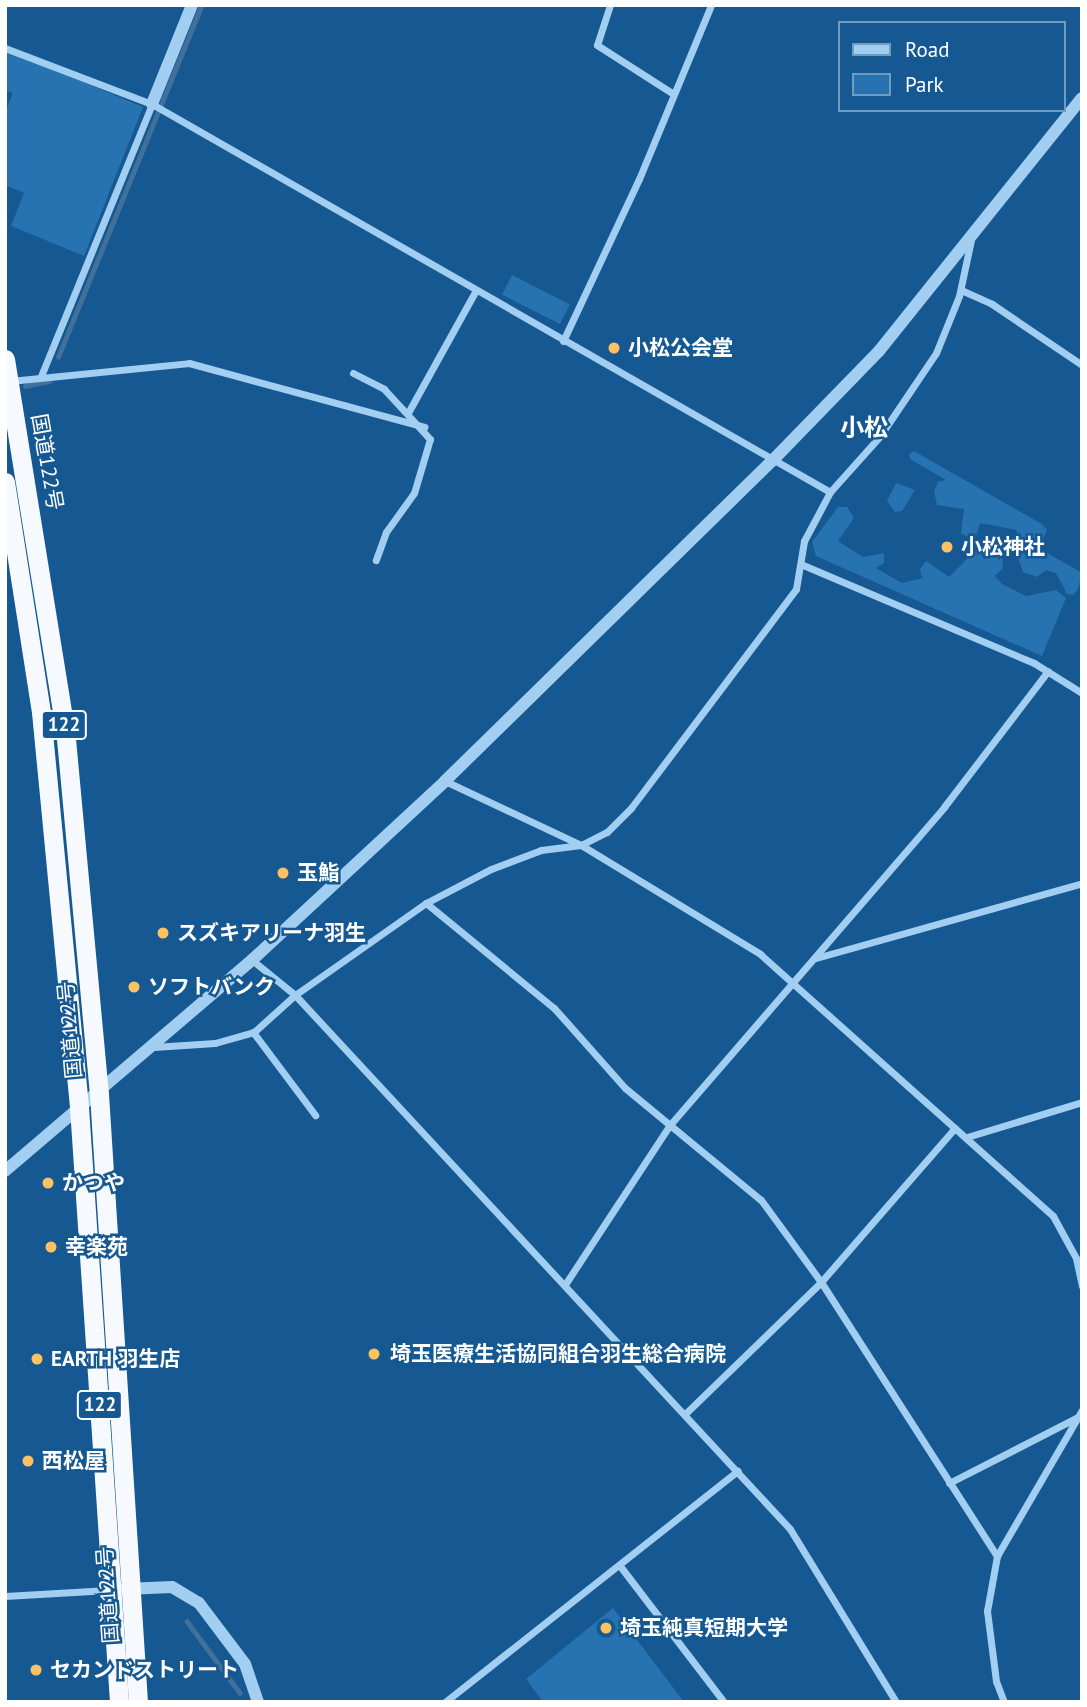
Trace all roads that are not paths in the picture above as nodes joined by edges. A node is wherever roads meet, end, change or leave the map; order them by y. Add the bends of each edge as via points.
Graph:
1 (192, 5) edge
2 (610, 5) edge
3 (711, 5) edge
4 (5, 48) edge
5 (672, 93) junction
6 (1082, 98) edge
7 (152, 104) junction
8 (971, 239) junction
9 (476, 290) junction
10 (961, 290) junction
11 (563, 341) junction
12 (5, 359) edge
13 (1082, 365) edge
14 (353, 373) dead end
15 (41, 376) junction
16 (10, 381) junction
17 (409, 411) junction
18 (424, 427) junction
19 (772, 461) junction
20 (5, 482) edge
21 (830, 492) junction
22 (376, 561) dead end
23 (803, 565) junction
24 (1048, 671) junction
25 (1082, 693) edge
26 (445, 781) junction
27 (581, 845) junction
28 (1082, 883) edge
29 (426, 904) junction
30 (816, 958) junction
31 (253, 960) junction
32 (793, 984) junction
33 (295, 995) junction
34 (253, 1032) junction
35 (154, 1047) junction
36 (99, 1094) junction
37 (1082, 1102) edge
38 (79, 1107) junction
39 (314, 1115) dead end
40 (669, 1126) junction
41 (955, 1128) junction
42 (967, 1137) junction
43 (5, 1171) edge
44 (821, 1282) junction
45 (566, 1283) junction
46 (1082, 1286) edge
47 (687, 1412) junction
48 (1081, 1412) edge
49 (738, 1471) junction
50 (949, 1483) junction
51 (997, 1556) junction
52 (620, 1566) junction
53 (121, 1589) junction
54 (5, 1596) edge
55 (119, 1702) edge
56 (138, 1702) edge
57 (258, 1702) edge
58 (445, 1702) edge
59 (724, 1702) edge
60 (897, 1702) edge
61 (1004, 1702) edge

1 - 7 street
2 - 5 street via 597,45
3 - 5 street
4 - 7 street
5 - 11 street via 639,179
6 - 8 street
7 - 9 street
7 - 15 street
8 - 10 street
8 - 19 street via 879,351
9 - 11 street
9 - 17 street
10 - 13 street via 992,304
10 - 21 street via 936,353 910,396
11 - 19 street
12 - 16 highway, 国道122号 / 122
14 - 17 street via 384,389
15 - 16 street
15 - 18 street via 188,363
16 - 36 highway, 国道122号 / 122 via 65,729
17 - 18 street
18 - 22 street via 430,439 414,492 386,533
19 - 21 street
19 - 26 street
20 - 38 highway, 国道122号 / 122 via 41,712
21 - 23 street via 804,541
23 - 24 street
23 - 27 street via 796,589 631,808 607,832
24 - 25 street
24 - 30 street via 944,807
26 - 27 street
26 - 31 street
27 - 29 street via 541,850 491,869
27 - 32 street via 760,954
28 - 30 street
29 - 33 street
29 - 40 street via 554,1009 625,1088
30 - 32 street
31 - 33 street
31 - 35 street
32 - 40 street
32 - 41 street
33 - 34 street
33 - 45 street
34 - 35 street via 215,1043
34 - 39 street
35 - 36 street
36 - 38 street
36 - 53 highway, 国道122号 / 122
37 - 42 street
38 - 43 street
38 - 53 highway, 国道122号 / 122
40 - 44 street via 761,1200
40 - 45 street
41 - 42 street
41 - 44 street
42 - 46 street via 1053,1216 1076,1258
44 - 47 street
44 - 50 street
45 - 47 street
47 - 49 street
48 - 50 street
48 - 51 street
49 - 52 street
49 - 60 street via 790,1529
50 - 51 street
51 - 61 street via 987,1611 996,1681
52 - 58 street
52 - 59 street
53 - 54 street
53 - 55 highway, 国道122号 / 122
53 - 56 highway, 国道122号 / 122
53 - 57 street via 172,1587 185,1591 246,1664

